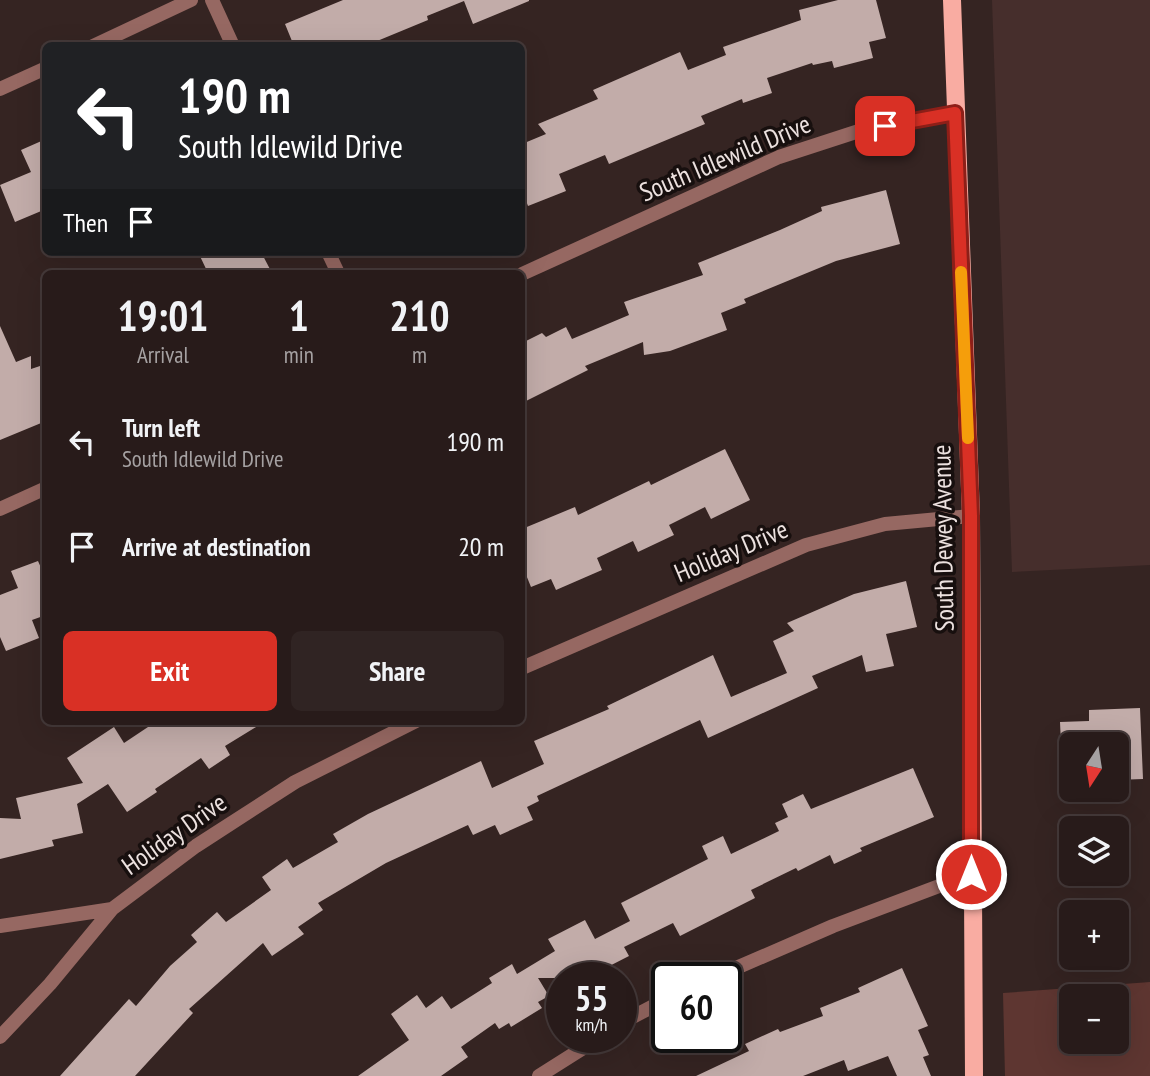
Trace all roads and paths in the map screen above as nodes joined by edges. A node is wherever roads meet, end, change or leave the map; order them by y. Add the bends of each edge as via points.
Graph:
1 (191, 0) edge
2 (212, 0) edge
3 (952, 0) edge
4 (102, 42) edge
5 (231, 42) edge
6 (42, 70) edge
7 (0, 89) edge
8 (955, 113) junction
9 (525, 273) edge
10 (42, 490) edge
11 (0, 509) edge
12 (971, 516) junction
13 (525, 667) edge
14 (408, 725) edge
15 (971, 874) junction
16 (112, 909) junction
17 (0, 926) edge
18 (742, 965) edge
19 (0, 1037) edge
20 (575, 1053) edge
21 (539, 1076) edge
22 (974, 1076) edge

1 - 4 street
2 - 5 street
3 - 8 main road, South Dewey Avenue
6 - 7 street
8 - 9 street, South Idlewild Drive via 862,130 779,157
8 - 12 main road, South Dewey Avenue
10 - 11 street
12 - 13 street, Holiday Drive via 886,524 806,545
12 - 15 main road, South Dewey Avenue
14 - 16 street, Holiday Drive via 295,782 196,846
15 - 18 street
15 - 22 main road, South Dewey Avenue
16 - 17 street
16 - 19 street, Holiday Drive
20 - 21 street

